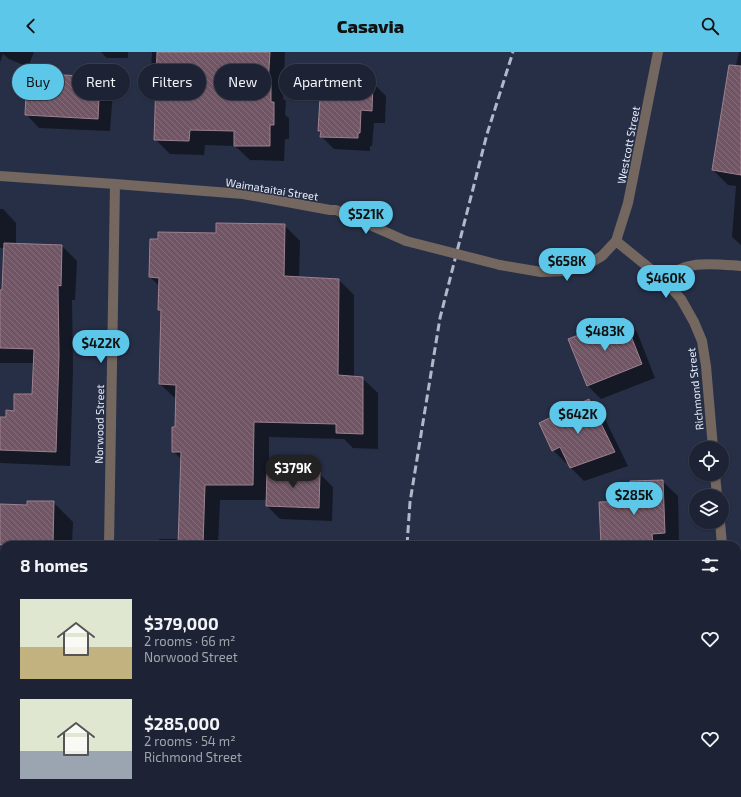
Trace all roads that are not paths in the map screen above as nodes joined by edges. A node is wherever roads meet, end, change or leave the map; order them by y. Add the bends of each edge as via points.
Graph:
1 (658, 52) edge
2 (0, 176) edge
3 (115, 184) junction
4 (616, 241) junction
5 (741, 266) edge
6 (664, 280) junction
7 (712, 441) edge
8 (721, 529) edge
9 (109, 541) edge
10 (722, 541) edge

1 - 4 street, Westcott Street via 628,203
2 - 3 street, Waimataitai Street
3 - 4 street, Waimataitai Street, bridge via 243,194 336,210 406,241 500,265 541,272 566,271 588,265 602,256
3 - 9 street, Norwood Street
4 - 6 street, Richmond Street
5 - 6 street via 690,265 671,273
6 - 7 street, Richmond Street via 681,299 702,341
8 - 10 street

